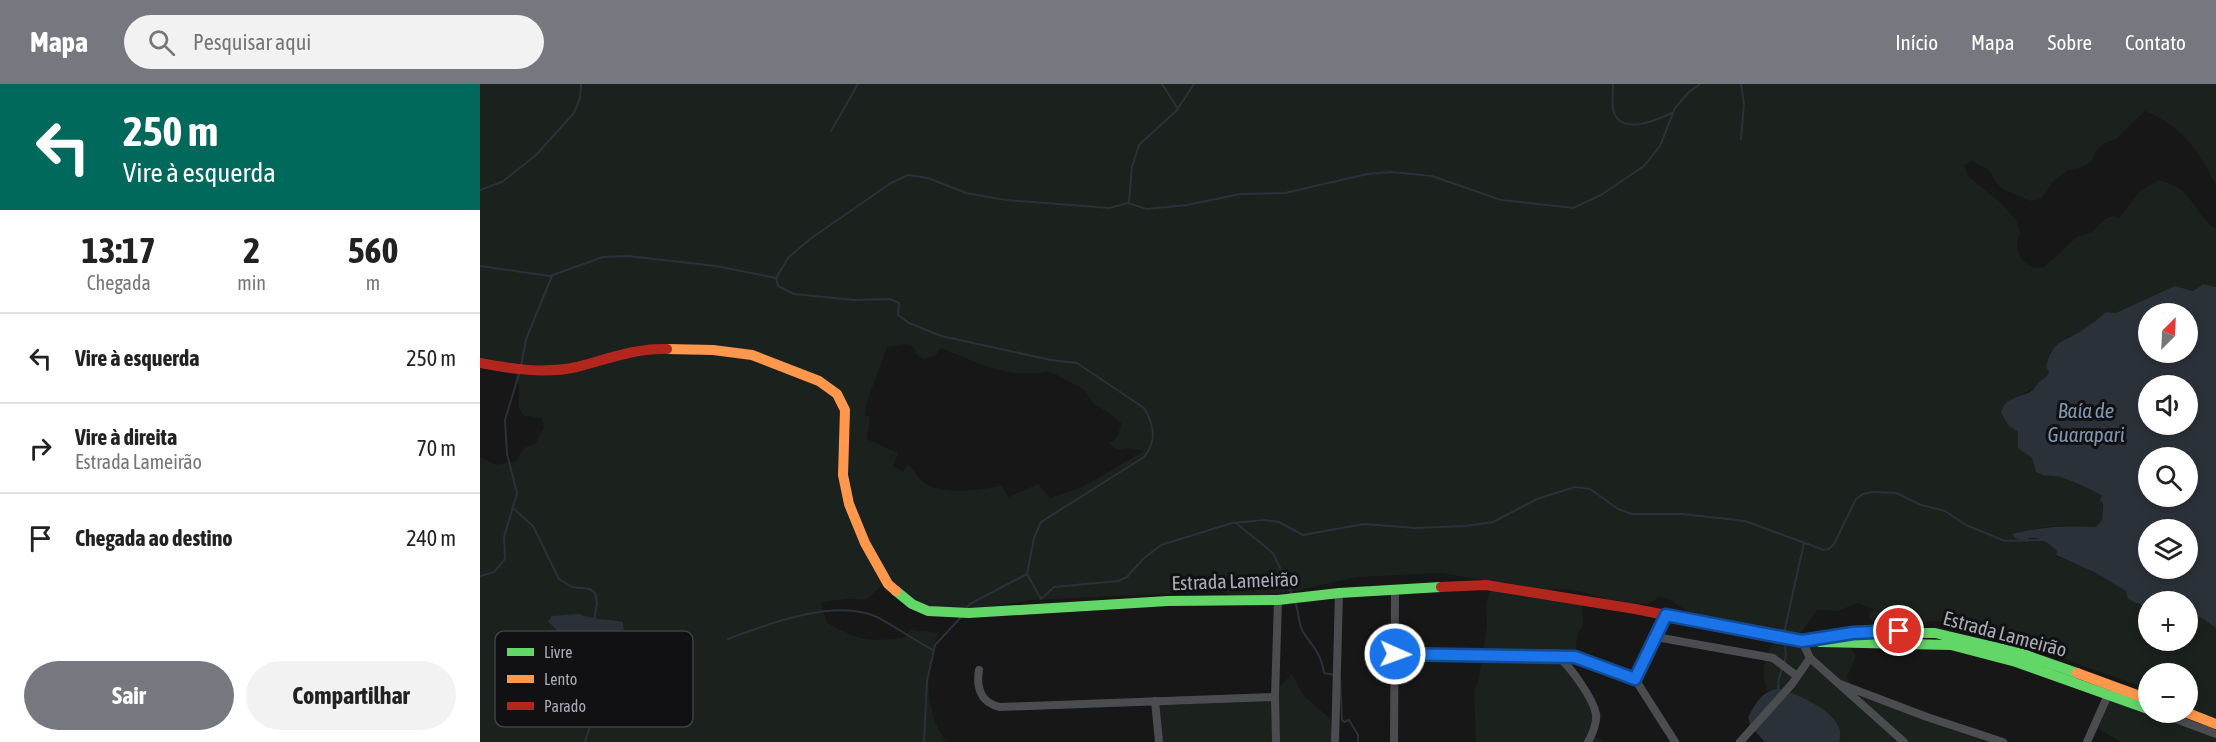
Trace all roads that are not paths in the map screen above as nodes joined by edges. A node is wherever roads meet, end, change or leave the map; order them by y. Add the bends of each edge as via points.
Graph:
1 (480, 363) edge
2 (1395, 590) junction
3 (1339, 593) junction
4 (1278, 600) junction
5 (1666, 615) junction
6 (1656, 637) junction
7 (1805, 640) junction
8 (1395, 654) junction
9 (1559, 657) junction
10 (1810, 658) junction
11 (979, 670) dead end
12 (1797, 676) junction
13 (1635, 679) junction
14 (1840, 684) junction
15 (2108, 695) junction
16 (2138, 695) edge
17 (1275, 697) junction
18 (1155, 701) junction
19 (2138, 706) edge
20 (2198, 717) edge
21 (2186, 723) edge
22 (2216, 724) edge
23 (2216, 734) edge
24 (1159, 742) edge
25 (1276, 742) edge
26 (1335, 742) edge
27 (1394, 742) edge
28 (1588, 742) edge
29 (1675, 742) edge
30 (1740, 742) edge
31 (1904, 742) edge
32 (2003, 742) edge
33 (2087, 742) edge

1 - 4 street, Estrada Lameirão via 540,371 575,367 649,348 713,350 752,355 819,381 837,394 845,410 843,475 849,504 865,543 888,584 912,604 928,611 969,613 1156,602
2 - 3 street, Estrada Lameirão
2 - 5 street, Estrada Lameirão via 1486,585
2 - 8 street
3 - 4 street, Estrada Lameirão
3 - 26 street
4 - 17 street
5 - 6 street
5 - 7 street, Estrada Lameirão
6 - 12 street via 1773,658
6 - 13 street
7 - 10 street
7 - 15 street via 1951,645 2016,662
7 - 16 street, Estrada Lameirão via 1853,633 1935,633 2020,653
8 - 9 street
8 - 27 street
9 - 13 street via 1586,659
9 - 28 street via 1595,712 1594,730
10 - 12 street
10 - 14 street
11 - 18 street via 977,682 982,697 997,706
12 - 30 street
13 - 29 street
14 - 31 street
14 - 32 street
15 - 19 street
15 - 33 street
17 - 18 street
17 - 25 street
18 - 24 street
20 - 22 street
21 - 23 street

